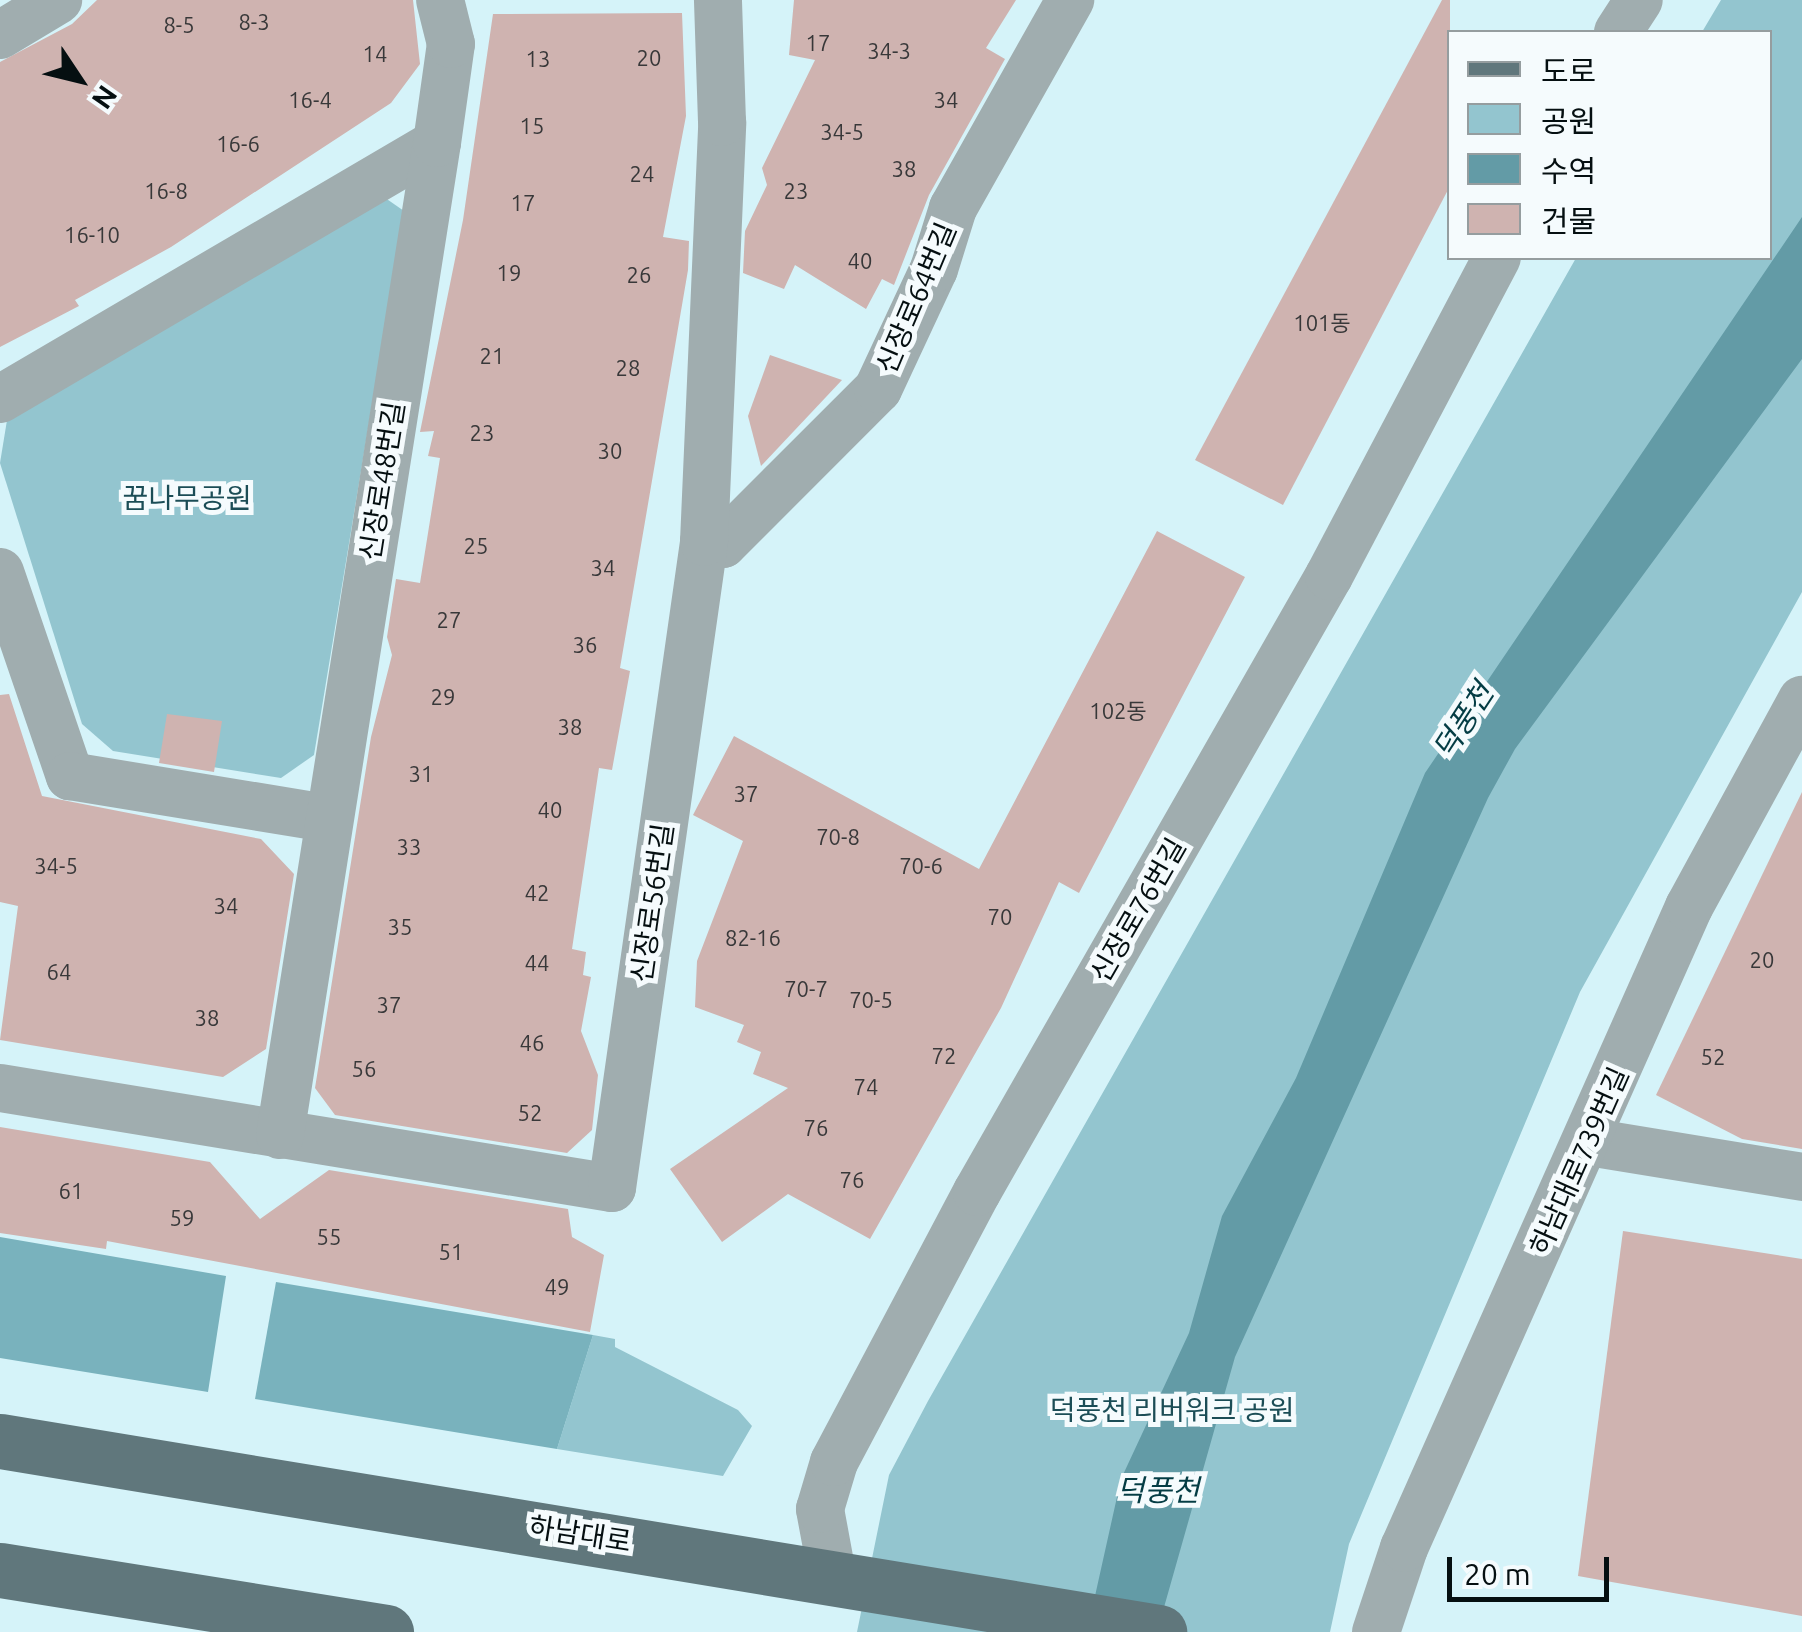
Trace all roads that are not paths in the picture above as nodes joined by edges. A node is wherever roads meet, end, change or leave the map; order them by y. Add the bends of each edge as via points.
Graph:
1 (58, 0) edge
2 (440, 0) edge
3 (718, 0) edge
4 (1070, 0) edge
5 (1639, 0) edge
6 (1619, 30) edge
7 (0, 35) edge
8 (437, 144) junction
9 (1496, 260) edge
10 (0, 399) edge
11 (704, 542) junction
12 (0, 572) edge
13 (1797, 720) edge
14 (326, 818) junction
15 (0, 1088) edge
16 (280, 1135) junction
17 (1589, 1142) junction
18 (1802, 1178) edge
19 (0, 1442) edge
20 (0, 1570) edge
21 (852, 1577) junction
22 (386, 1632) edge
23 (1159, 1632) edge
24 (1376, 1632) edge

1 - 7 street
2 - 8 street, 신장로48번길 via 451,44
3 - 11 street, 신장로56번길 via 722,122
4 - 11 street, 신장로64번길 via 953,208 934,269 878,389 724,544
5 - 6 street
8 - 10 street
8 - 14 street, 신장로48번길
9 - 21 street, 신장로76번길 via 1329,576 977,1192 834,1462 820,1509
11 - 16 street, 신장로56번길 via 612,1188
12 - 14 street via 70,776
13 - 17 street, 하남대로739번길 via 1690,907
14 - 16 street, 신장로48번길
15 - 16 street, 신장로56번길
17 - 18 street
17 - 24 street, 하남대로739번길 via 1404,1548
19 - 21 main road, 하남대로
20 - 22 main road
21 - 23 main road, 하남대로

